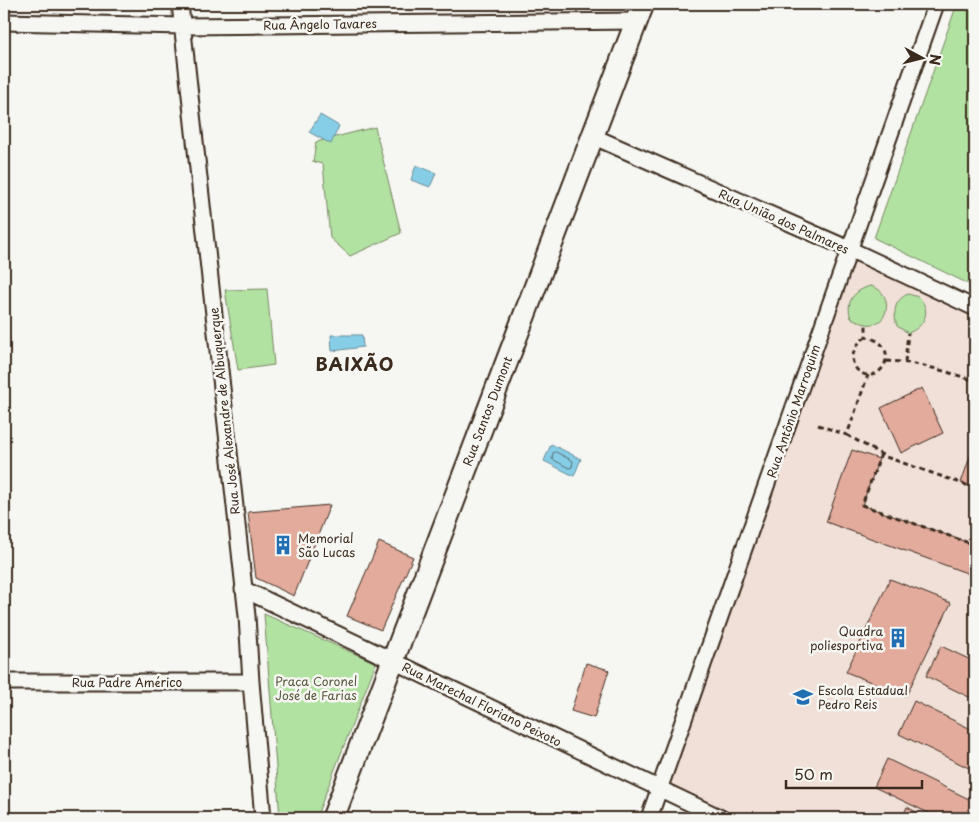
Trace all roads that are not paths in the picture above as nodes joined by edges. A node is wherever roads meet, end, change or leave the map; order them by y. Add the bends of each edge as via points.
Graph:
1 (180, 4) edge
2 (936, 4) edge
3 (640, 12) edge
4 (4, 22) edge
5 (182, 26) junction
6 (592, 136) junction
7 (850, 249) junction
8 (975, 308) edge
9 (243, 590) junction
10 (393, 660) junction
11 (4, 682) edge
12 (251, 682) junction
13 (660, 790) junction
14 (263, 818) edge
15 (333, 818) edge
16 (649, 818) edge
17 (721, 818) edge

1 - 5 street, Rua José Alexandre de Albuquerque
2 - 7 street, Rua Antônio Marroquim
3 - 5 street, Rua Ângelo Tavares
3 - 6 street, Rua Santos Dumont
4 - 5 street, Rua Ângelo Tavares
5 - 9 street, Rua José Alexandre de Albuquerque
6 - 7 street, Rua União dos Palmares
6 - 10 street, Rua Santos Dumont
7 - 8 street, Rua União dos Palmares
7 - 13 street, Rua Antônio Marroquim
9 - 10 street, Rua Marechal Floriano Peixoto
9 - 12 street, Rua José Alexandre de Albuquerque
10 - 13 street, Rua Marechal Floriano Peixoto
10 - 15 street, Rua Santos Dumont
11 - 12 street, Rua Padre Américo
12 - 14 street, Rua José Alexandre de Albuquerque
13 - 16 street, Rua Antônio Marroquim
13 - 17 street, Rua Marechal Floriano Peixoto

